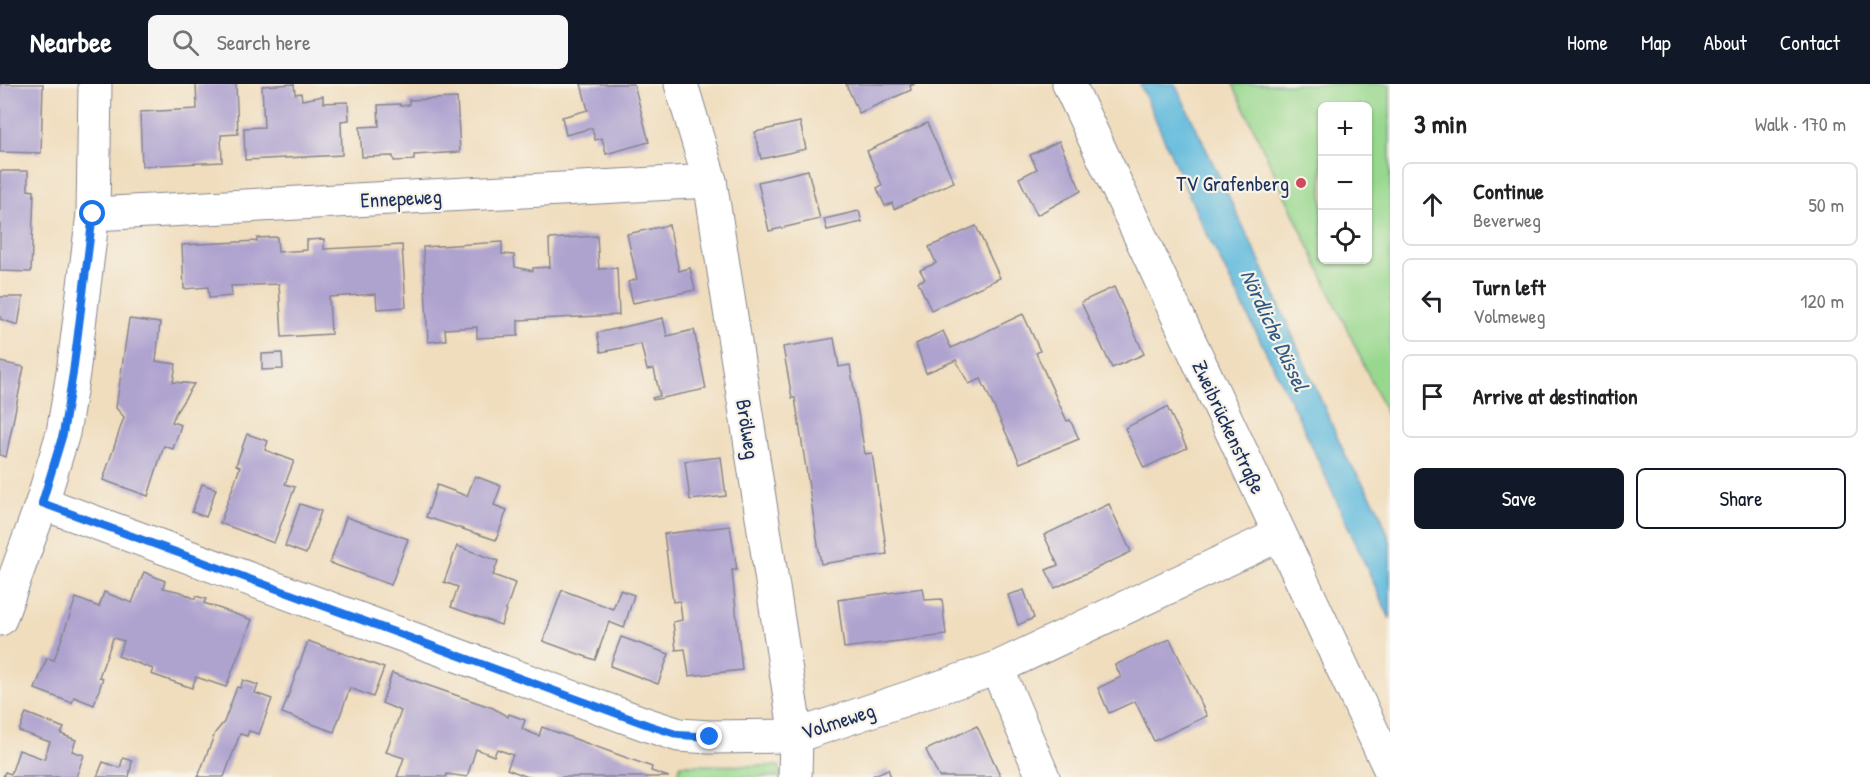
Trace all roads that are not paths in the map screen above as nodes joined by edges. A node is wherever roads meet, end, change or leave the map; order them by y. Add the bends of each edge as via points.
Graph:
1 (95, 84) edge
2 (681, 84) edge
3 (1069, 84) edge
4 (710, 182) junction
5 (93, 214) junction
6 (42, 503) junction
7 (1279, 535) junction
8 (0, 619) edge
9 (998, 668) junction
10 (796, 736) junction
11 (1390, 769) edge
12 (795, 777) edge
13 (1043, 777) edge

1 - 5 street
2 - 4 street, Brölweg
3 - 7 street, Zweibrückenstraße
4 - 5 street, Ennepeweg
4 - 10 street, Brölweg
5 - 6 street via 64,423
6 - 8 street
6 - 10 street, Volmeweg via 679,735
7 - 9 street, Volmeweg
7 - 11 street, Zweibrückenstraße
9 - 10 street, Volmeweg
9 - 13 street
10 - 12 street, Brölweg

